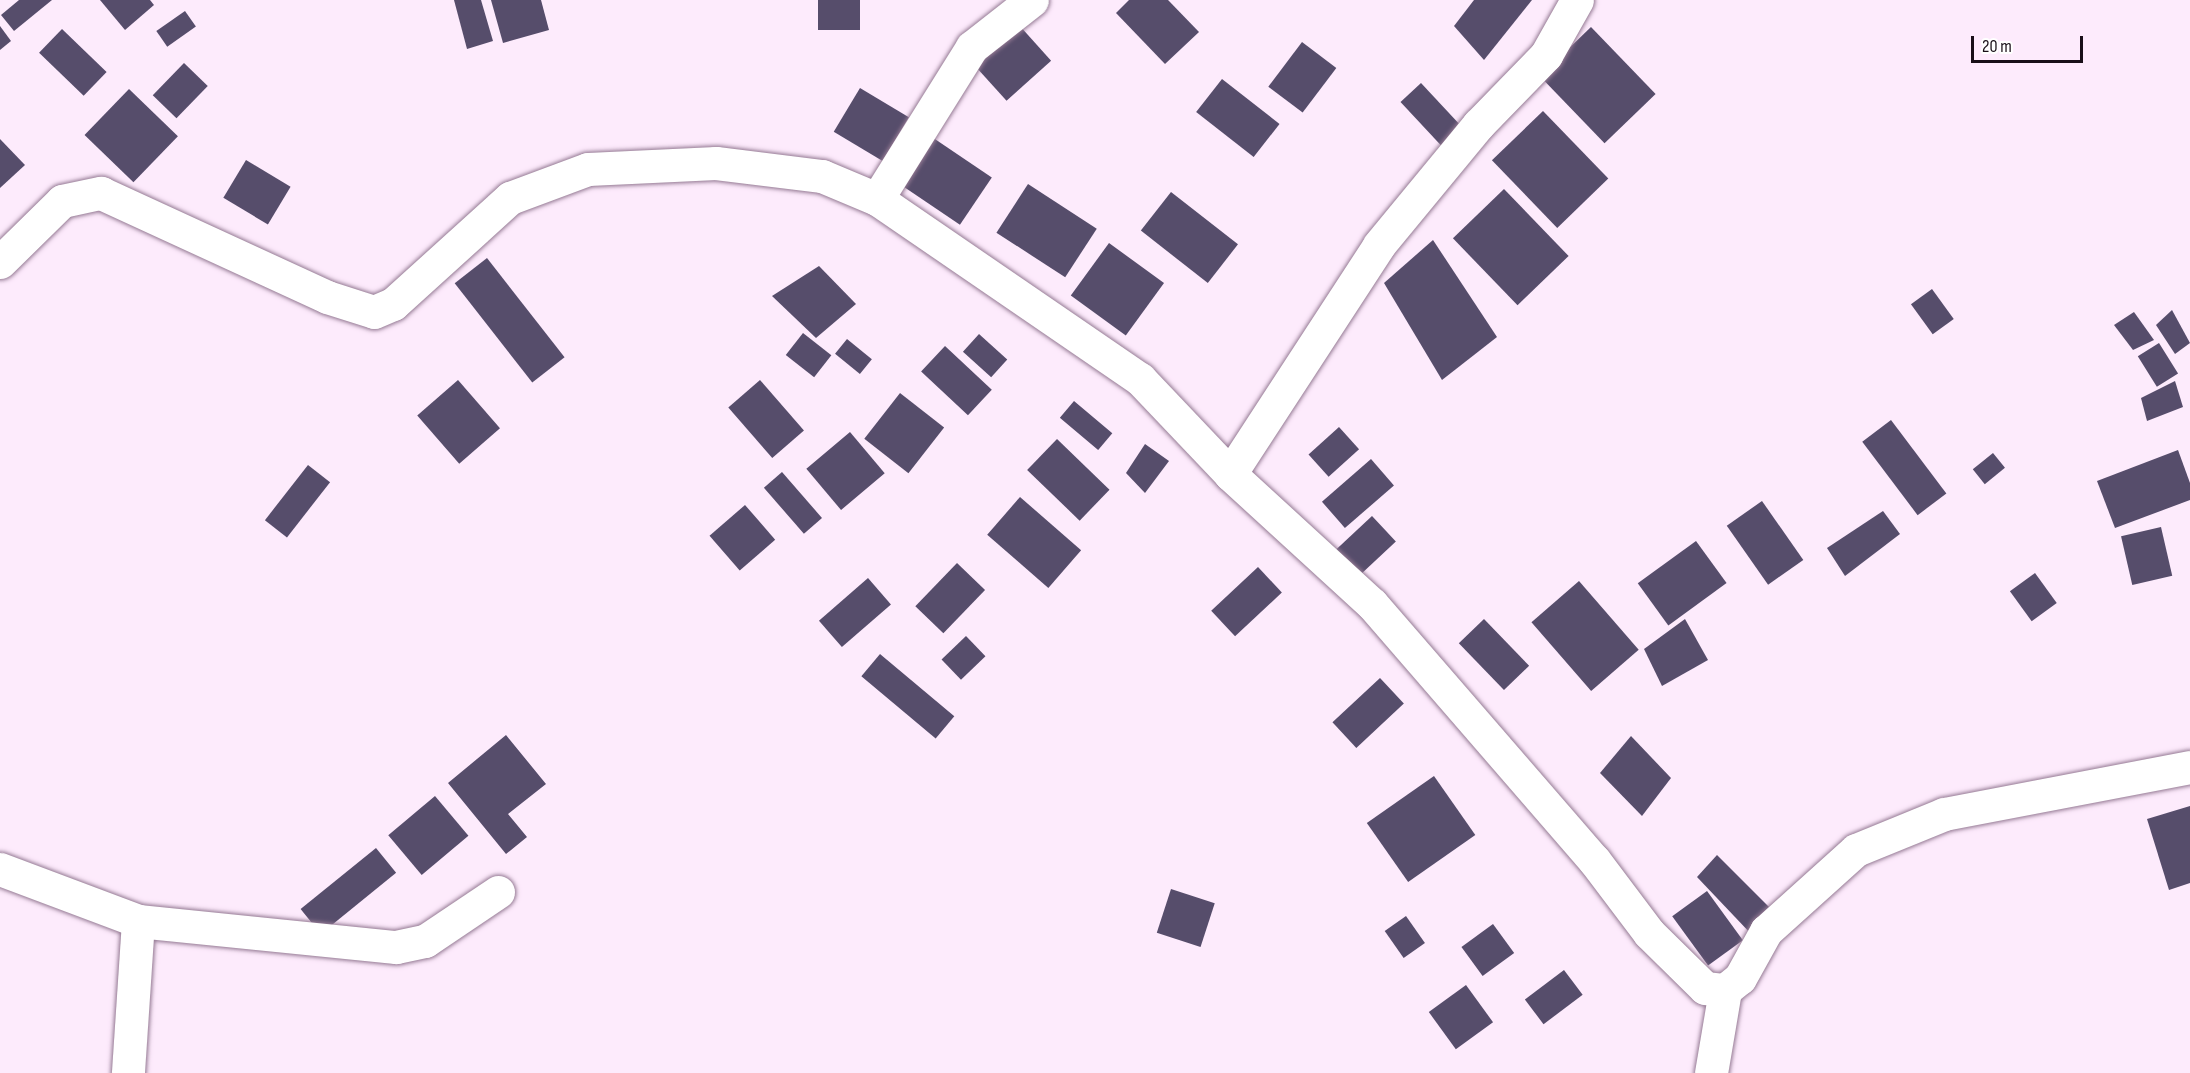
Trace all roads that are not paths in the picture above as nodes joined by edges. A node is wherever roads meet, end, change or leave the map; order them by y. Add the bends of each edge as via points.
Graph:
1 (1032, 0) edge
2 (1577, 0) edge
3 (877, 198) junction
4 (0, 262) edge
5 (1230, 474) junction
6 (2190, 767) edge
7 (0, 869) edge
8 (498, 892) dead end
9 (138, 921) junction
10 (1725, 990) junction
11 (128, 1073) edge
12 (1711, 1073) edge

1 - 3 street via 972,47
2 - 5 street via 1546,55 1478,125 1379,245
3 - 4 street via 822,176 716,164 588,169 510,198 393,304 374,312 327,297 101,193 62,201
3 - 5 street via 1140,379
5 - 10 street via 1372,604 1594,860 1649,933 1705,988
6 - 10 street via 1944,814 1856,850 1766,931 1740,978
7 - 9 street
8 - 9 street via 424,941 396,947
9 - 11 street
10 - 12 street

